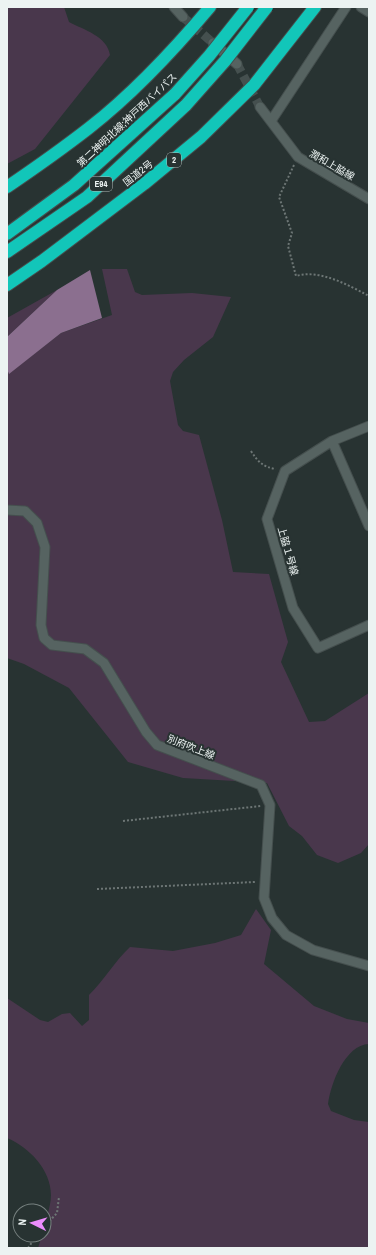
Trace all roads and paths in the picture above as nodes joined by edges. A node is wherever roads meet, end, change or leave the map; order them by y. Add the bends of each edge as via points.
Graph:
1 (174, 7) edge
2 (210, 7) edge
3 (248, 7) edge
4 (267, 7) edge
5 (315, 7) edge
6 (346, 7) edge
7 (361, 7) edge
8 (369, 12) edge
9 (183, 17) tunnel mouth
10 (213, 43) tunnel mouth
11 (237, 64) tunnel mouth
12 (260, 107) tunnel mouth
13 (271, 121) junction
14 (298, 157) junction
15 (7, 187) edge
16 (369, 199) edge
17 (7, 234) edge
18 (7, 252) edge
19 (7, 286) edge
20 (369, 296) edge
21 (369, 426) edge
22 (332, 441) junction
23 (251, 451) dead end
24 (285, 470) junction
25 (7, 510) edge
26 (369, 526) edge
27 (369, 626) edge
28 (270, 806) junction
29 (123, 821) dead end
30 (264, 881) junction
31 (97, 889) dead end
32 (369, 966) edge
33 (59, 1197) dead end
34 (52, 1218) edge

1 - 9 street
2 - 15 highway via 160,64 90,128
3 - 17 highway, 第二神明北線;神戸西バイパス / E94, bridge via 175,94 74,185
4 - 18 highway, E94, bridge via 225,61 186,105 87,197
5 - 19 highway, 国道2号 / 2 via 254,84 201,137 138,189
6 - 13 street
7 - 8 street
10 - 11 street
12 - 13 street, 潤和上脇線
13 - 14 street, 潤和上脇線
14 - 16 street, 潤和上脇線
14 - 20 path via 279,197 292,233 288,246 296,276 307,273 343,282
21 - 22 street
22 - 24 street
22 - 26 street
23 - 24 path via 266,468
24 - 27 street, 上脇１号線 via 267,519 293,608 318,648
25 - 28 street, 別府吹上線 via 25,511 37,523 45,547 41,625 44,638 52,645 85,649 104,663 146,732 157,745 262,785
28 - 29 path
28 - 30 street, 別府吹上線
30 - 31 path
30 - 32 street, 別府吹上線 via 264,898 272,918 286,935 313,950
33 - 34 path via 57,1213

